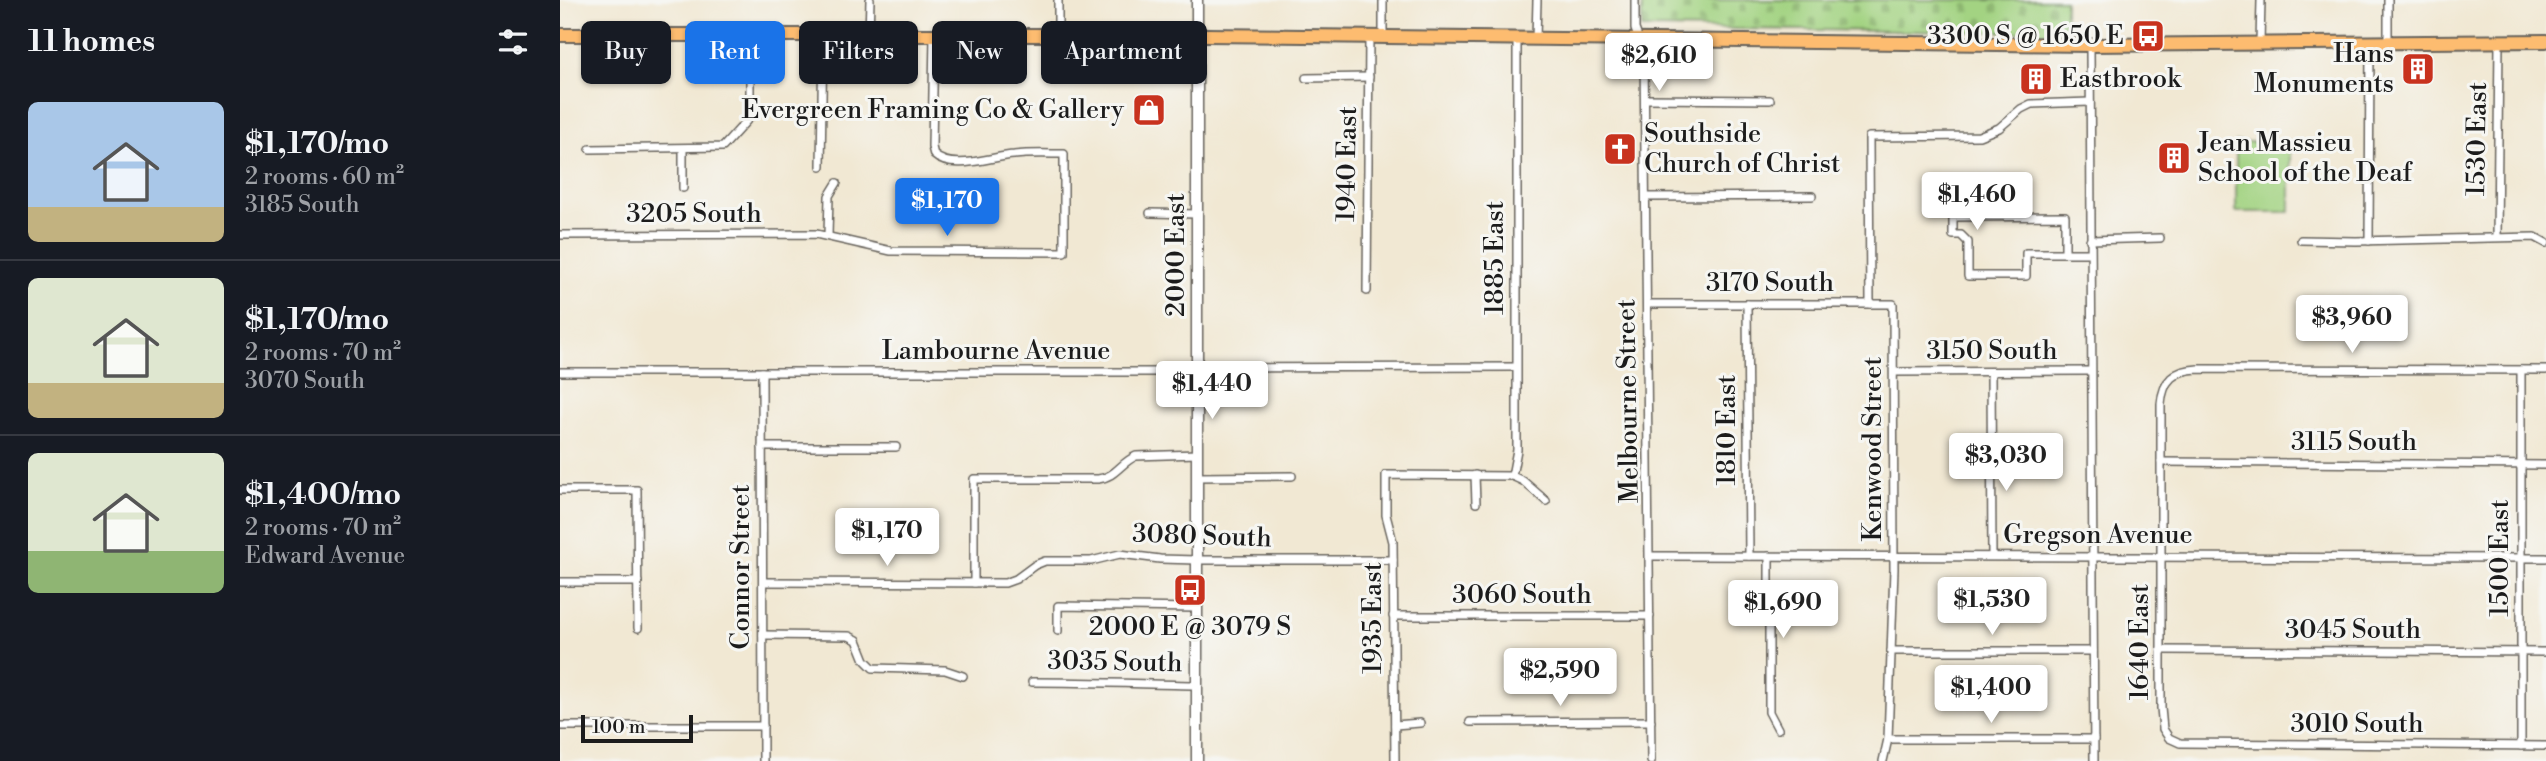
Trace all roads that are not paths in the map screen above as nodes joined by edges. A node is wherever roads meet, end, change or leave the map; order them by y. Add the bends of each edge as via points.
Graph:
1 (870, 0) edge
2 (1058, 0) edge
3 (1196, 0) edge
4 (1383, 0) edge
5 (1537, 0) edge
6 (1635, 0) edge
7 (2261, 0) edge
8 (2388, 0) edge
9 (869, 21) edge
10 (1058, 21) edge
11 (1196, 21) edge
12 (560, 35) edge
13 (685, 35) edge
14 (1207, 35) edge
15 (1369, 37) junction
16 (1383, 37) junction
17 (1517, 39) junction
18 (1536, 39) junction
19 (1640, 41) junction
20 (2499, 41) junction
21 (2546, 41) edge
22 (2370, 42) junction
23 (2389, 42) junction
24 (2260, 43) junction
25 (2090, 44) junction
26 (1306, 78) dead end
27 (1369, 78) junction
28 (749, 84) edge
29 (822, 84) edge
30 (933, 84) edge
31 (1196, 84) edge
32 (1645, 99) junction
33 (1770, 100) dead end
34 (2090, 103) junction
35 (590, 149) dead end
36 (683, 149) junction
37 (821, 166) dead end
38 (837, 183) dead end
39 (683, 188) dead end
40 (1953, 191) dead end
41 (1812, 196) dead end
42 (1646, 197) junction
43 (1150, 213) dead end
44 (1197, 214) junction
45 (1953, 217) junction
46 (560, 235) edge
47 (828, 236) junction
48 (2497, 237) junction
49 (2160, 239) dead end
50 (2090, 240) junction
51 (2301, 240) dead end
52 (2369, 241) junction
53 (2546, 243) edge
54 (2065, 253) junction
55 (2090, 253) junction
56 (1367, 291) dead end
57 (1647, 304) junction
58 (1747, 304) junction
59 (1870, 304) junction
60 (1893, 304) joint
61 (1516, 367) junction
62 (1197, 368) junction
63 (2521, 370) junction
64 (2546, 370) edge
65 (2091, 371) junction
66 (560, 372) edge
67 (762, 372) junction
68 (1894, 372) junction
69 (1991, 372) junction
70 (762, 447) junction
71 (896, 447) dead end
72 (1197, 454) junction
73 (2161, 462) junction
74 (2521, 464) junction
75 (2546, 465) edge
76 (1475, 475) junction
77 (1292, 476) dead end
78 (1512, 476) junction
79 (1197, 477) junction
80 (560, 490) edge
81 (1546, 501) dead end
82 (1476, 503) dead end
83 (1650, 556) junction
84 (1749, 556) junction
85 (1769, 556) junction
86 (1893, 556) junction
87 (1992, 556) junction
88 (2092, 556) junction
89 (2161, 556) junction
90 (2521, 558) junction
91 (2546, 558) edge
92 (1197, 560) junction
93 (1394, 560) junction
94 (560, 582) edge
95 (638, 582) junction
96 (763, 582) junction
97 (974, 583) junction
98 (1197, 608) junction
99 (1393, 616) junction
100 (1650, 616) junction
101 (638, 628) dead end
102 (1058, 631) dead end
103 (763, 635) junction
104 (2161, 650) junction
105 (1891, 651) junction
106 (2093, 651) junction
107 (2521, 652) junction
108 (2546, 652) edge
109 (963, 676) dead end
110 (1032, 682) dead end
111 (1197, 685) junction
112 (1651, 721) junction
113 (1470, 722) dead end
114 (1420, 723) dead end
115 (1395, 724) junction
116 (560, 726) edge
117 (763, 726) junction
118 (1778, 729) dead end
119 (2169, 738) joint
120 (2094, 739) junction
121 (1888, 740) junction
122 (2521, 746) junction
123 (2546, 746) edge
124 (763, 761) edge
125 (1197, 761) edge
126 (1395, 761) edge
127 (1651, 761) edge
128 (1883, 761) edge
129 (2094, 761) edge

1 - 9 street
2 - 10 street
3 - 11 street, 2000 East
4 - 16 street
5 - 18 street
6 - 19 street, Melbourne Street via 1635,29
7 - 24 street
8 - 23 street
12 - 13 main road
14 - 15 main road
15 - 16 main road
15 - 27 street, 1940 East
16 - 17 main road
17 - 18 main road
17 - 61 street, 1885 East
18 - 19 main road
19 - 25 main road
19 - 32 street, Melbourne Street
20 - 21 main road
20 - 23 main road
20 - 48 street, 1530 East
22 - 23 main road
22 - 24 main road
22 - 52 street
24 - 25 main road
25 - 34 street
26 - 27 street
27 - 56 street, 1940 East
28 - 36 street via 749,119 721,148
29 - 37 street
30 - 47 street, 3205 South via 932,147 939,160 972,162 1017,154 1064,154 1064,252 891,251
31 - 44 street, 2000 East
32 - 33 street
32 - 42 street, Melbourne Street
34 - 50 street
34 - 59 street via 2031,104 1999,128 1979,136 1869,137
35 - 36 street
36 - 39 street
38 - 47 street via 829,196
40 - 45 street
41 - 42 street
42 - 57 street, Melbourne Street
43 - 44 street
44 - 62 street, 2000 East
45 - 54 street via 2065,216
45 - 54 street via 1953,234 1961,234 1968,242 1968,276 2026,276 2026,253
46 - 47 street, 3205 South
48 - 52 street
48 - 53 street via 2535,237
49 - 50 street
50 - 55 street
51 - 52 street
54 - 55 street
55 - 65 street
57 - 58 street, 3170 South
57 - 83 street, Melbourne Street
58 - 59 street, 3170 South
58 - 84 street, 1810 East
59 - 60 street, 3170 South
60 - 68 street, Kenwood Street
61 - 62 street, Lambourne Avenue
61 - 78 street, 1885 East via 1517,450
62 - 67 street, Lambourne Avenue via 1186,372
62 - 72 street, 2000 East
63 - 64 street
63 - 73 street, 1640 East via 2180,372 2169,378 2161,399
63 - 74 street, 1500 East
65 - 69 street, 3150 South
65 - 88 street
66 - 67 street, Lambourne Avenue
67 - 70 street, Connor Street
68 - 69 street, 3150 South
68 - 86 street, Kenwood Street
69 - 87 street
70 - 71 street
70 - 96 street, Connor Street
72 - 79 street, 2000 East
72 - 97 street via 1136,456 1115,474 1098,479 974,478
73 - 74 street, 3115 South
73 - 89 street, 1640 East
74 - 75 street, 3115 South
74 - 90 street, 1500 East
76 - 78 street
76 - 82 street
76 - 93 street, 1935 East via 1386,475 1386,515
77 - 79 street
78 - 81 street
79 - 92 street, 2000 East
80 - 95 street via 638,490
83 - 84 street, Gregson Avenue
83 - 100 street, Melbourne Street
84 - 85 street, Gregson Avenue
85 - 86 street, Gregson Avenue
85 - 118 street via 1769,712
86 - 87 street, Gregson Avenue
86 - 105 street, Kenwood Street
87 - 88 street, Gregson Avenue
88 - 89 street, Gregson Avenue
88 - 106 street
89 - 90 street, Gregson Avenue
89 - 104 street, 1640 East
90 - 91 street, Gregson Avenue
90 - 107 street, 1500 East
92 - 93 street, 3080 South
92 - 97 street, 3080 South via 1120,554 1091,561 1045,561 1005,583
92 - 98 street, 2000 East
93 - 99 street, 1935 East
94 - 95 street
95 - 101 street
96 - 97 street
96 - 103 street, Connor Street
98 - 102 street via 1058,606
98 - 111 street, 2000 East
99 - 100 street, 3060 South
99 - 115 street, 1935 East
100 - 112 street, Melbourne Street
103 - 109 street via 849,636 859,643 864,660 873,668 946,670
103 - 117 street, Connor Street
104 - 107 street, 3045 South
104 - 119 street, 1640 East via 2161,715
105 - 106 street
105 - 121 street, Kenwood Street
106 - 120 street
107 - 108 street, 3045 South
107 - 122 street, 1500 East
110 - 111 street, 3035 South
111 - 125 street, 2000 East
112 - 113 street
112 - 127 street, Melbourne Street
114 - 115 street
115 - 126 street, 1935 East
116 - 117 street
117 - 124 street, Connor Street
119 - 122 street, 3010 South via 2198,744
120 - 121 street
120 - 129 street
121 - 128 street, Kenwood Street
122 - 123 street, 3010 South

